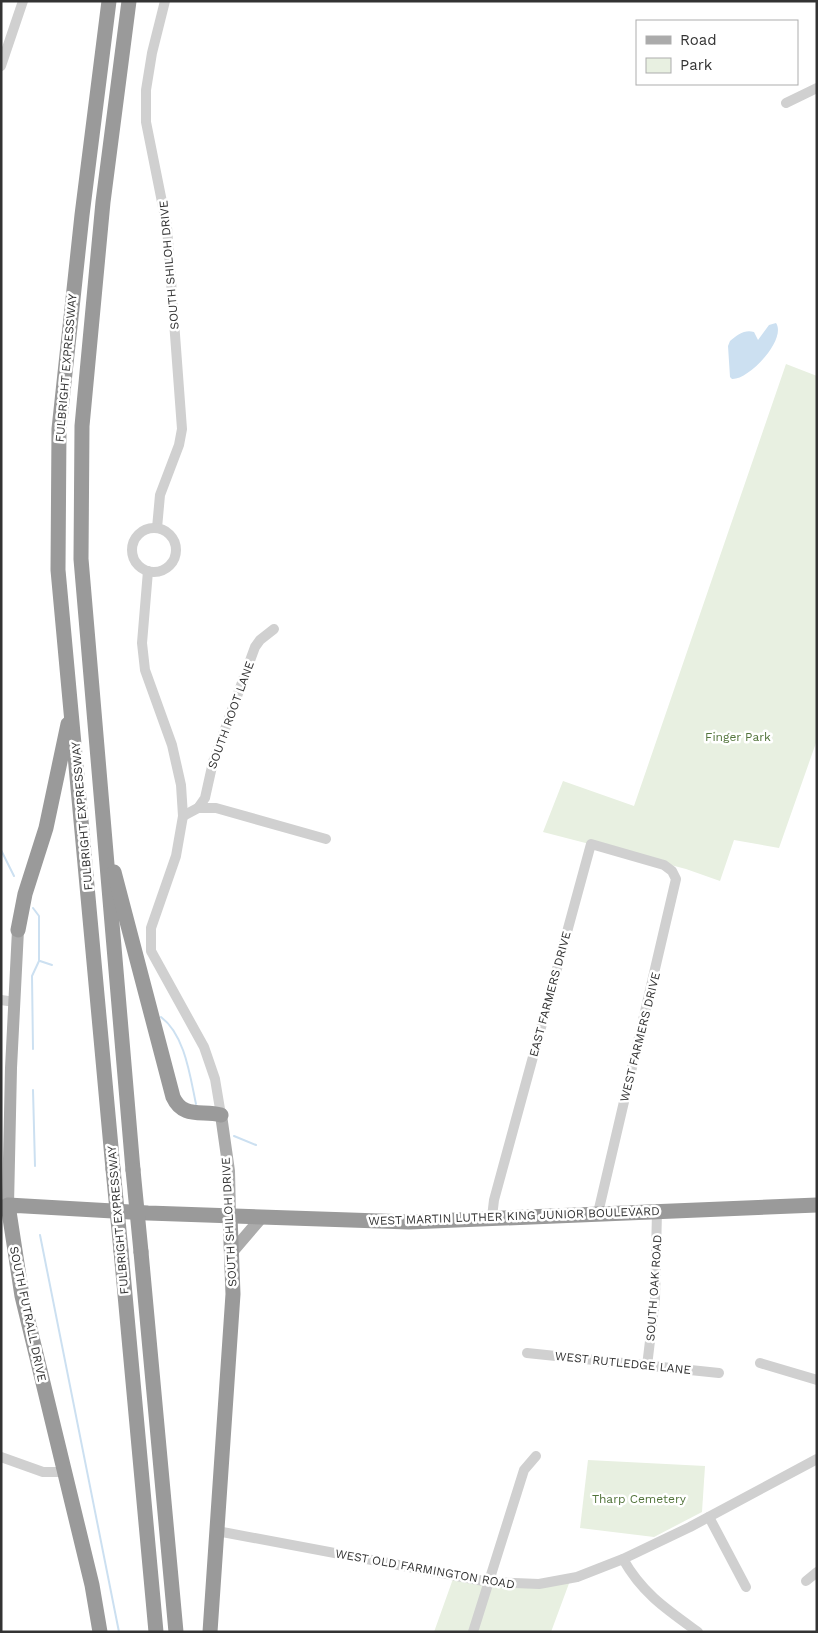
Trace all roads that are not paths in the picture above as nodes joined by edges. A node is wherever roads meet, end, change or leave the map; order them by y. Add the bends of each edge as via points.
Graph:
1 (23, 1) edge
2 (109, 1) edge
3 (130, 1) edge
4 (165, 1) edge
5 (1, 66) edge
6 (817, 88) edge
7 (786, 103) dead end
8 (156, 528) junction
9 (148, 571) junction
10 (274, 629) dead end
11 (72, 708) junction
12 (198, 808) junction
13 (184, 816) junction
14 (103, 833) junction
15 (326, 839) dead end
16 (664, 865) joint
17 (18, 930) joint
18 (1, 1000) edge
19 (15, 1002) junction
20 (221, 1115) junction
21 (4, 1205) edge
22 (817, 1205) edge
23 (657, 1211) junction
24 (598, 1213) junction
25 (230, 1216) junction
26 (262, 1217) junction
27 (492, 1217) junction
28 (232, 1252) junction
29 (527, 1353) dead end
30 (760, 1363) dead end
31 (647, 1366) junction
32 (718, 1373) dead end
33 (817, 1380) edge
34 (536, 1456) dead end
35 (1, 1457) edge
36 (817, 1459) edge
37 (66, 1472) junction
38 (709, 1517) junction
39 (217, 1531) junction
40 (623, 1559) junction
41 (817, 1572) edge
42 (806, 1581) dead end
43 (489, 1582) junction
44 (746, 1587) dead end
45 (100, 1632) edge
46 (156, 1632) edge
47 (176, 1632) edge
48 (210, 1632) edge
49 (473, 1632) edge
50 (698, 1632) edge

1 - 5 street
2 - 11 highway, FULBRIGHT EXPRESSWAY via 59,429 58,570
3 - 14 highway, FULBRIGHT EXPRESSWAY via 103,202 82,426 82,559
4 - 8 street, SOUTH SHILOH DRIVE via 152,52 145,107 148,137 168,227 182,429 160,495
6 - 7 street
8 - 9 street via 137,535 132,548 135,562
8 - 9 street via 174,541 175,556 167,568
9 - 13 street, SOUTH SHILOH DRIVE via 142,642 144,670 172,745
10 - 12 street, SOUTH ROOT LANE via 256,647 216,755 205,798
11 - 17 highway via 46,828 25,894
11 - 46 highway, FULBRIGHT EXPRESSWAY, bridge
12 - 13 street
12 - 15 street via 216,808
13 - 20 street, SOUTH SHILOH DRIVE via 176,856 151,928 150,952 204,1047 215,1079
14 - 20 highway via 174,1097 180,1108 189,1113
14 - 47 highway, FULBRIGHT EXPRESSWAY, bridge
16 - 24 street, WEST FARMERS DRIVE via 672,871 676,887
16 - 27 street, EAST FARMERS DRIVE via 591,844
17 - 19 main road, SOUTH FUTRALL DRIVE
18 - 19 street
19 - 21 main road, SOUTH FUTRALL DRIVE
20 - 25 main road, SOUTH SHILOH DRIVE via 229,1171
21 - 25 highway, WEST MARTIN LUTHER KING JUNIOR BOULEVARD
21 - 37 highway, SOUTH FUTRALL DRIVE via 22,1296
22 - 23 highway, WEST MARTIN LUTHER KING JUNIOR BOULEVARD
23 - 24 highway, WEST MARTIN LUTHER KING JUNIOR BOULEVARD
23 - 31 street, SOUTH OAK ROAD via 655,1299
24 - 27 highway, WEST MARTIN LUTHER KING JUNIOR BOULEVARD
25 - 26 highway, WEST MARTIN LUTHER KING JUNIOR BOULEVARD
25 - 28 highway, SOUTH SHILOH DRIVE
26 - 27 highway, WEST MARTIN LUTHER KING JUNIOR BOULEVARD via 409,1222
26 - 28 main road
28 - 39 highway, SOUTH SHILOH DRIVE via 232,1310
29 - 31 street, WEST RUTLEDGE LANE
30 - 33 street
31 - 32 street, WEST RUTLEDGE LANE
34 - 43 street via 524,1470
35 - 37 street via 43,1472
36 - 38 street, WEST OLD FARMINGTON ROAD
37 - 45 highway, SOUTH FUTRALL DRIVE
38 - 40 street, WEST OLD FARMINGTON ROAD
38 - 44 street
39 - 43 street, WEST OLD FARMINGTON ROAD
39 - 48 highway, SOUTH SHILOH DRIVE
40 - 43 street, WEST OLD FARMINGTON ROAD via 595,1571 557,1581 522,1585
40 - 50 street via 650,1596
41 - 42 street
43 - 49 street

